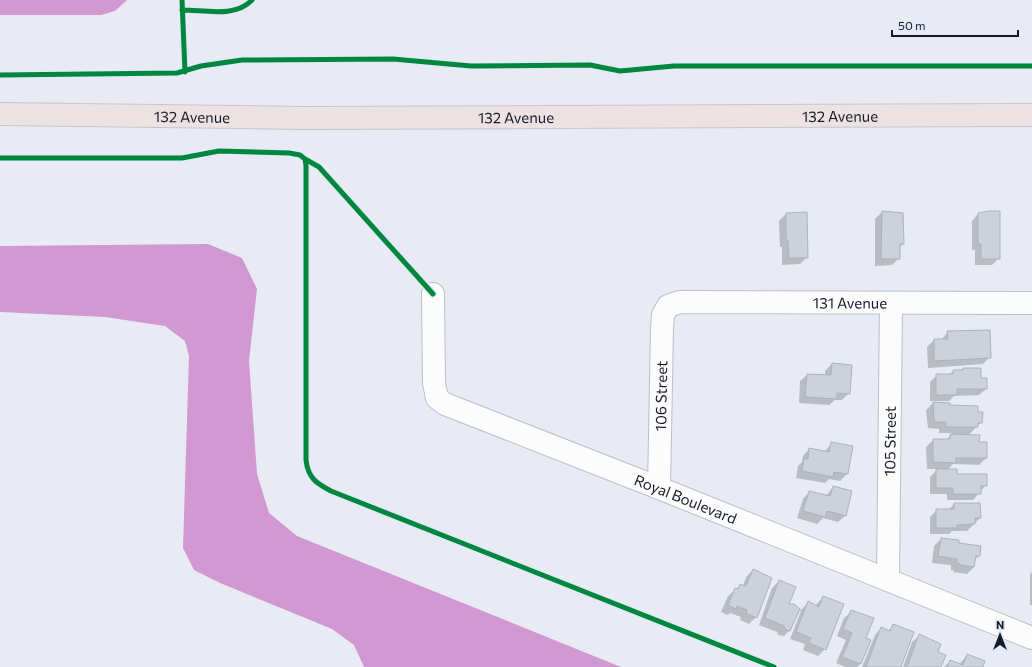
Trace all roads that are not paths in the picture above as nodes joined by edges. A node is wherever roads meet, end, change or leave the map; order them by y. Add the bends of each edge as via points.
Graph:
1 (0, 114) edge
2 (1032, 115) edge
3 (433, 294) dead end
4 (891, 303) junction
5 (1032, 304) edge
6 (668, 306) joint
7 (659, 488) junction
8 (888, 580) junction
9 (1032, 638) edge

1 - 2 main road, 132 Avenue via 306,118
3 - 7 street, Royal Boulevard via 434,383 437,398 445,404
4 - 5 street, 131 Avenue
4 - 6 street, 131 Avenue via 680,302
4 - 8 street, 105 Street
6 - 7 street, 106 Street via 663,315 662,328
7 - 8 street, Royal Boulevard
8 - 9 street, Royal Boulevard

